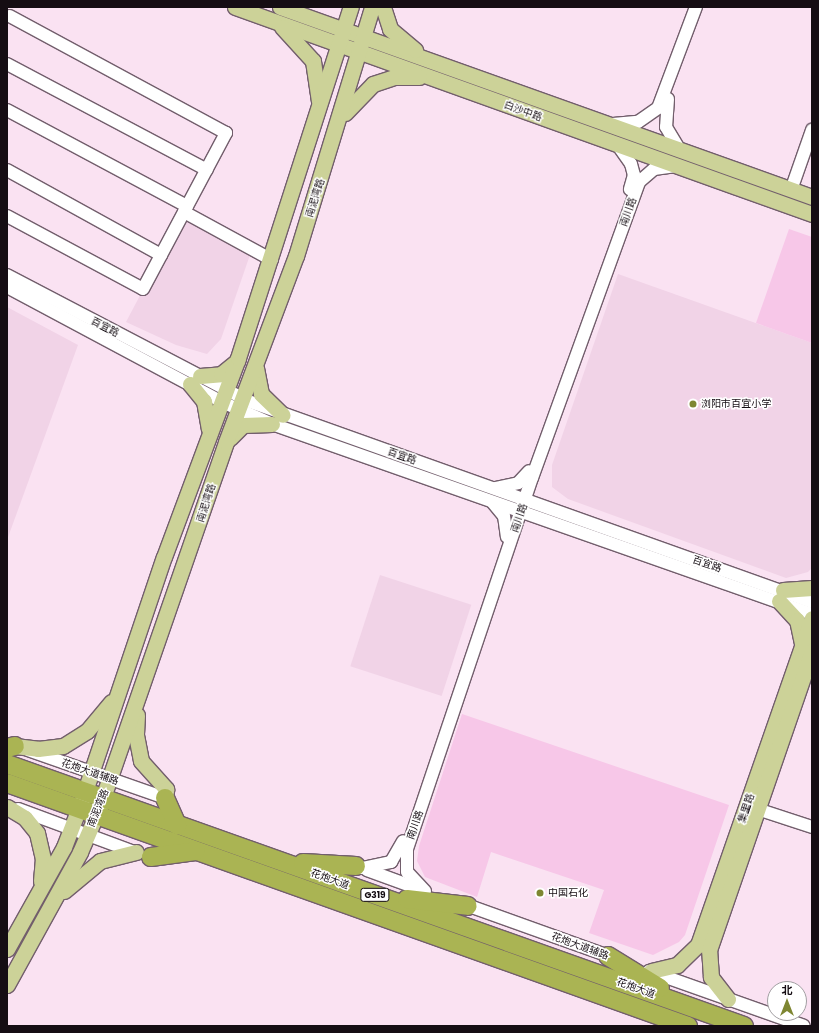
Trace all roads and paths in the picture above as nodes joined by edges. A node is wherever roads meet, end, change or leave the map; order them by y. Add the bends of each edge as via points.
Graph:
1 (235, 7) edge
2 (280, 7) edge
3 (351, 7) edge
4 (372, 7) edge
5 (383, 7) edge
6 (696, 7) edge
7 (702, 7) edge
8 (10, 14) edge
9 (270, 20) junction
10 (344, 30) junction
11 (363, 36) junction
12 (340, 45) junction
13 (359, 52) junction
14 (433, 61) junction
15 (7, 64) edge
16 (433, 78) junction
17 (7, 110) edge
18 (318, 116) junction
19 (609, 124) junction
20 (337, 126) junction
21 (812, 130) edge
22 (617, 144) junction
23 (679, 149) junction
24 (677, 166) junction
25 (7, 170) edge
26 (207, 170) junction
27 (791, 190) junction
28 (812, 197) edge
29 (186, 209) junction
30 (812, 214) edge
31 (7, 216) edge
32 (161, 255) junction
33 (272, 260) junction
34 (7, 275) edge
35 (7, 287) edge
36 (238, 358) junction
37 (257, 362) junction
38 (195, 380) junction
39 (224, 396) junction
40 (241, 404) junction
41 (278, 419) junction
42 (207, 439) junction
43 (225, 446) junction
44 (532, 472) junction
45 (489, 487) junction
46 (522, 499) junction
47 (488, 500) junction
48 (549, 508) junction
49 (518, 511) junction
50 (545, 520) junction
51 (510, 536) junction
52 (812, 588) edge
53 (781, 596) junction
54 (812, 602) edge
55 (812, 614) edge
56 (812, 618) edge
57 (809, 651) edge
58 (120, 688) junction
59 (140, 693) junction
60 (11, 747) edge
61 (7, 764) edge
62 (92, 773) junction
63 (110, 779) junction
64 (7, 783) edge
65 (85, 792) junction
66 (165, 798) junction
67 (7, 806) edge
68 (99, 806) junction
69 (78, 808) junction
70 (757, 809) junction
71 (178, 825) junction
72 (812, 827) edge
73 (71, 828) junction
74 (88, 834) junction
75 (199, 851) junction
76 (143, 855) junction
77 (281, 862) junction
78 (359, 867) junction
79 (425, 891) junction
80 (37, 894) junction
81 (374, 894) junction
82 (53, 901) junction
83 (468, 906) junction
84 (7, 949) edge
85 (608, 956) junction
86 (651, 971) junction
87 (7, 985) edge
88 (728, 999) junction
89 (690, 1007) junction
90 (688, 1026) edge
91 (744, 1026) edge
92 (804, 1026) edge

1 - 9 main road, 白沙中路
2 - 10 main road, 白沙中路
3 - 10 main road, 南泥湾路
4 - 11 main road, 南泥湾路
5 - 14 main road via 390,29
6 - 19 street via 654,114 638,122
7 - 23 street via 664,110 669,136
8 - 26 street via 226,133
9 - 12 main road, 白沙中路
9 - 18 main road via 300,43 313,61 318,83
10 - 11 main road, 白沙中路
10 - 12 main road, 南泥湾路
11 - 13 main road, 南泥湾路
11 - 14 main road, 白沙中路
12 - 13 main road, 白沙中路
12 - 18 main road, 南泥湾路
13 - 16 main road, 白沙中路
13 - 20 main road, 南泥湾路
14 - 19 main road, 白沙中路
15 - 26 street
16 - 20 main road via 394,77 373,84 357,97
16 - 22 main road, 白沙中路
17 - 29 street
18 - 33 main road, 南泥湾路
19 - 23 main road, 白沙中路
20 - 37 main road, 南泥湾路 via 296,256
21 - 27 street
22 - 24 main road, 白沙中路
22 - 44 street, 南川路 via 631,164 633,181
23 - 27 main road, 白沙中路
24 - 30 main road, 白沙中路
24 - 44 street, 南川路 via 654,169 639,182
25 - 32 street
26 - 29 street
27 - 28 main road, 白沙中路
29 - 32 street
29 - 33 street
31 - 32 street via 143,289
33 - 36 main road, 南泥湾路
34 - 38 street, 百宜路
35 - 38 street, 百宜路
36 - 38 main road via 221,374
36 - 39 main road, 南泥湾路
37 - 40 main road, 南泥湾路
37 - 41 main road via 256,380 261,394
38 - 39 street, 百宜路
38 - 42 main road via 207,408
39 - 40 street, 百宜路
39 - 42 main road, 南泥湾路
40 - 41 street, 百宜路
40 - 43 main road, 南泥湾路
41 - 43 main road via 243,425
41 - 45 street, 百宜路
41 - 47 street, 百宜路
42 - 58 main road, 南泥湾路
43 - 59 main road, 南泥湾路
44 - 45 street via 512,486
44 - 46 street, 南川路
44 - 48 street via 536,495
45 - 46 street, 百宜路
46 - 48 street, 百宜路
46 - 49 street, 南川路
47 - 49 street, 百宜路
47 - 51 street via 504,516
48 - 53 street, 百宜路
49 - 50 street, 百宜路
49 - 51 street, 南川路
50 - 51 street via 528,522
50 - 53 street, 百宜路
51 - 78 street, 南川路 via 398,854 386,865
51 - 79 street, 南川路 via 407,849 407,872
52 - 53 main road
53 - 54 street, 百宜路
53 - 55 street, 百宜路
53 - 57 main road via 797,620
56 - 57 main road, 集里路
57 - 70 main road, 集里路
57 - 86 main road, 集里路 via 698,945 677,965
58 - 60 main road via 96,722 75,739 51,748
58 - 62 main road, 南泥湾路
59 - 63 main road, 南泥湾路
59 - 66 main road via 137,747 148,772 166,789
60 - 62 street, 花炮大道辅路
61 - 65 highway, 花炮大道 / G319
62 - 63 street, 花炮大道辅路
62 - 65 main road, 南泥湾路
63 - 66 street, 花炮大道辅路
63 - 68 main road, 南泥湾路
64 - 69 highway, 花炮大道 / G319
65 - 68 highway, 花炮大道 / G319
65 - 69 main road, 南泥湾路
66 - 71 highway
67 - 73 street
67 - 80 main road via 32,825 41,844 43,871
68 - 69 highway, 花炮大道 / G319
68 - 71 highway, 花炮大道 / G319
68 - 74 main road, 南泥湾路
68 - 75 highway, 花炮大道 / G319
69 - 73 main road, 南泥湾路
70 - 72 street
70 - 88 main road, 集里路 via 709,950 711,977
71 - 77 highway, 花炮大道 / G319
73 - 74 street
73 - 80 main road, 南泥湾路
74 - 76 street
74 - 82 main road, 南泥湾路
75 - 76 highway
75 - 90 highway, 花炮大道 / G319
76 - 82 main road via 100,861
77 - 78 highway
77 - 81 highway, 花炮大道 / G319
78 - 79 street, 花炮大道辅路
79 - 83 street, 花炮大道辅路
80 - 84 main road, 南泥湾路
81 - 83 highway
81 - 89 highway, 花炮大道 / G319
82 - 87 main road, 南泥湾路
83 - 85 street, 花炮大道辅路
85 - 86 street, 花炮大道辅路
85 - 89 highway
86 - 88 street, 花炮大道辅路
88 - 92 street, 花炮大道辅路
89 - 91 highway, 花炮大道 / G319

